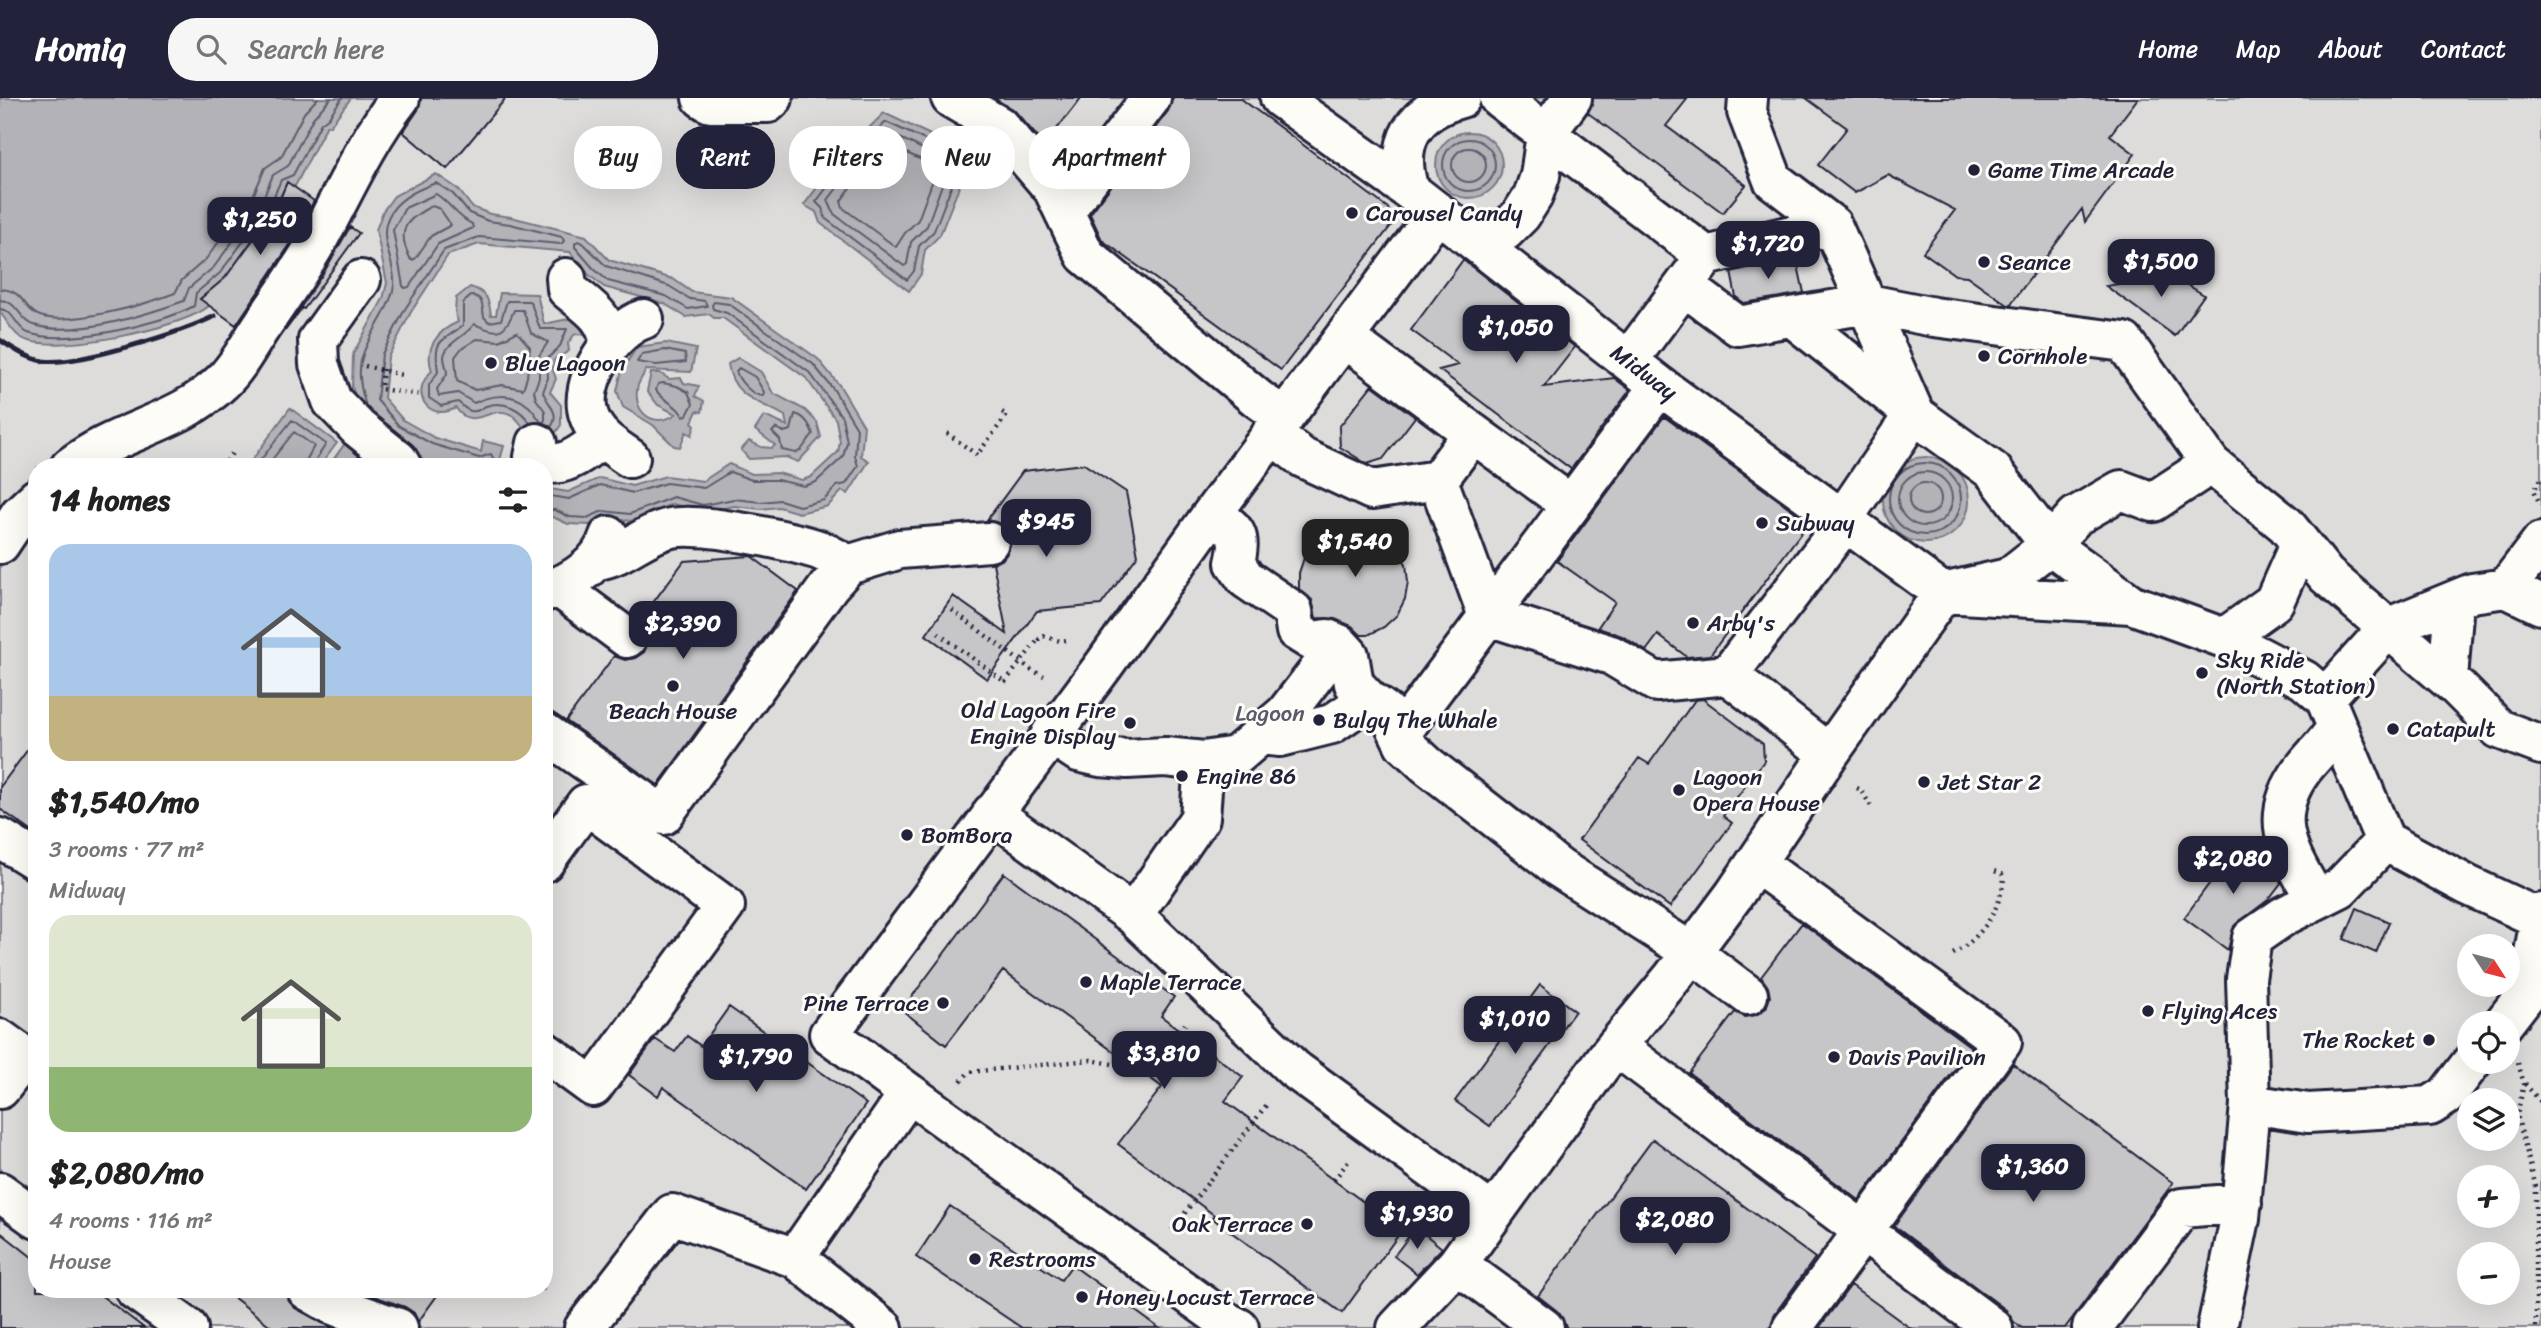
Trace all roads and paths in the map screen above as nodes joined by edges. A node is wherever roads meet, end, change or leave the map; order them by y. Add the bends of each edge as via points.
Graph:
1 (400, 98) edge
2 (702, 98) edge
3 (773, 98) edge
4 (951, 98) edge
5 (1151, 98) edge
6 (1280, 98) edge
7 (1461, 98) edge
8 (1499, 98) edge
9 (1572, 98) edge
10 (1748, 98) edge
11 (1546, 134) junction
12 (1424, 201) junction
13 (1064, 212) junction
14 (1832, 225) junction
15 (1476, 241) junction
16 (1695, 271) junction
17 (566, 278) dead end
18 (349, 285) dead end
19 (1868, 304) junction
20 (1793, 317) junction
21 (645, 319) dead end
22 (1345, 338) junction
23 (610, 345) junction
24 (1628, 361) junction
25 (402, 375) dead end
26 (1660, 386) junction
27 (421, 395) dead end
28 (1000, 411) dead end
29 (1914, 414) junction
30 (1278, 425) junction
31 (947, 433) dead end
32 (1473, 433) junction
33 (537, 443) dead end
34 (234, 450) dead end
35 (82, 458) edge
36 (229, 458) edge
37 (396, 458) edge
38 (535, 458) edge
39 (553, 464) edge
40 (2211, 464) junction
41 (2541, 479) edge
42 (1438, 480) junction
43 (1571, 505) junction
44 (28, 506) edge
45 (2541, 509) edge
46 (1212, 514) junction
47 (1842, 520) junction
48 (989, 542) dead end
49 (2541, 542) edge
50 (2300, 543) junction
51 (0, 544) edge
52 (2050, 545) junction
53 (848, 565) junction
54 (553, 588) edge
55 (2506, 589) junction
56 (553, 590) edge
57 (1943, 593) junction
58 (2454, 601) junction
59 (2131, 604) junction
60 (2541, 605) edge
61 (952, 610) dead end
62 (1488, 616) junction
63 (2389, 627) junction
64 (938, 633) dead end
65 (627, 638) dead end
66 (2224, 638) junction
67 (1038, 640) dead end
68 (1339, 644) junction
69 (1106, 646) junction
70 (1728, 675) junction
71 (2448, 679) junction
72 (1368, 699) junction
73 (2331, 713) junction
74 (1401, 733) junction
75 (1051, 734) junction
76 (1260, 735) junction
77 (553, 740) edge
78 (2541, 745) edge
79 (1829, 754) junction
80 (1204, 761) junction
81 (992, 813) junction
82 (652, 830) junction
83 (0, 838) edge
84 (2385, 841) junction
85 (553, 850) edge
86 (28, 855) edge
87 (1756, 863) junction
88 (1992, 870) dead end
89 (2316, 900) junction
90 (1133, 915) junction
91 (2540, 916) edge
92 (1691, 952) junction
93 (1897, 966) junction
94 (1210, 989) junction
95 (1748, 995) dead end
96 (2520, 1012) edge
97 (1616, 1046) junction
98 (21, 1053) edge
99 (553, 1058) edge
100 (1294, 1069) junction
101 (2520, 1073) edge
102 (2463, 1074) edge
103 (2524, 1084) junction
104 (2243, 1086) junction
105 (0, 1089) edge
106 (922, 1102) junction
107 (2541, 1102) edge
108 (2308, 1113) junction
109 (2245, 1161) junction
110 (0, 1192) edge
111 (2242, 1203) junction
112 (28, 1212) edge
113 (1493, 1214) junction
114 (1863, 1231) junction
115 (795, 1258) junction
116 (1147, 1264) junction
117 (1457, 1264) junction
118 (146, 1298) edge
119 (321, 1298) edge
120 (188, 1328) edge
121 (398, 1328) edge
122 (584, 1328) edge
123 (883, 1328) edge
124 (1239, 1328) edge
125 (1397, 1328) edge
126 (1544, 1328) edge
127 (1792, 1328) edge
128 (1993, 1328) edge
129 (2092, 1328) edge
130 (2217, 1328) edge
131 (2536, 1328) edge

1 - 35 street via 373,135 305,263 225,380 183,412 115,439
2 - 3 street via 710,103 768,103
4 - 13 street via 999,126 1053,189
5 - 13 street
6 - 12 street, Midway
7 - 12 street via 1423,115 1404,150 1403,170
8 - 11 street
9 - 11 street
10 - 14 street via 1747,112 1773,180
11 - 15 street via 1540,176 1521,215 1505,231
11 - 16 street
12 - 15 street, Midway
12 - 22 street
13 - 30 street via 1085,255 1258,399
14 - 16 street
14 - 19 street
15 - 24 street, Midway
16 - 20 street via 1738,326
16 - 24 street
17 - 23 street via 567,289 600,317
18 - 37 street via 307,351 332,401
19 - 20 street
19 - 29 street
19 - 40 street via 2124,342
20 - 29 street
21 - 23 street
22 - 30 street
22 - 32 street
23 - 39 street via 588,385 588,415 616,448 587,451
24 - 26 street, Midway
25 - 27 path via 384,369 381,389
26 - 43 street
26 - 47 street, Midway
28 - 31 path via 1007,415 977,455
29 - 47 street
29 - 52 street via 1993,471
30 - 42 street via 1303,458 1372,490
30 - 46 street
32 - 42 street
32 - 43 street
33 - 38 street
34 - 36 path
40 - 50 street
40 - 52 street via 2153,502 2121,491 2076,516
41 - 45 path via 2534,490
42 - 62 street
43 - 62 street
44 - 51 street
46 - 68 street via 1234,529 1240,542 1235,563 1246,579 1293,611 1296,631 1312,641 1327,639
46 - 69 street
47 - 57 street, Midway
47 - 70 street via 1837,533
48 - 53 street via 900,549
49 - 55 street
50 - 63 street via 2326,575
50 - 66 street via 2274,601
52 - 57 street via 2008,578
52 - 59 street
53 - 54 street via 823,551 790,542 694,527 670,528 625,551 603,548 577,576
53 - 82 street
55 - 58 street via 2472,593
55 - 60 street
56 - 65 street
57 - 59 street
57 - 79 street
58 - 63 street
58 - 71 street
59 - 66 street
61 - 69 path via 1046,677 1076,675
62 - 70 street via 1611,655 1656,682
62 - 74 street
63 - 71 street
63 - 73 street
64 - 67 path, bridge via 1005,682
66 - 73 street via 2304,680
68 - 72 street via 1349,655 1354,684
68 - 76 street via 1285,715
69 - 75 street
70 - 79 street
71 - 78 street via 2499,729
72 - 74 street via 1391,715
72 - 76 street via 1332,724 1280,737
73 - 84 street
73 - 89 street via 2290,791 2284,815 2289,851
74 - 92 street via 1404,744 1427,765 1559,868
75 - 80 street via 1078,752 1100,757
75 - 81 street
76 - 80 street via 1236,756
77 - 82 street
79 - 87 street
80 - 90 street via 1200,818
81 - 90 street
81 - 106 street via 829,1034
82 - 85 street via 586,804
82 - 99 street via 725,906 593,1087
83 - 86 street
84 - 89 street via 2340,888
84 - 91 street via 2467,885
87 - 92 street
87 - 93 street
88 - 93 path via 2002,874 2003,889 1975,939 1936,961
89 - 104 street via 2252,938 2246,979
90 - 94 street
91 - 96 street
92 - 95 street
92 - 97 street
93 - 114 street via 2011,1030
94 - 100 street
94 - 106 path via 1150,1071 1091,1060 969,1072
97 - 113 street
97 - 114 street
98 - 105 street
100 - 113 street
100 - 116 path
101 - 103 path
102 - 108 street via 2446,1096 2430,1106
103 - 107 path
103 - 131 path via 2517,1115 2536,1187
104 - 108 street
104 - 109 street
106 - 115 street
106 - 116 street
108 - 109 street
109 - 111 street
110 - 112 street
111 - 129 street via 2182,1208
111 - 130 street
113 - 117 street
114 - 127 street
114 - 128 street
115 - 122 street via 672,1214
115 - 123 street
116 - 124 street
117 - 125 street
117 - 126 street
118 - 120 street
119 - 121 street

